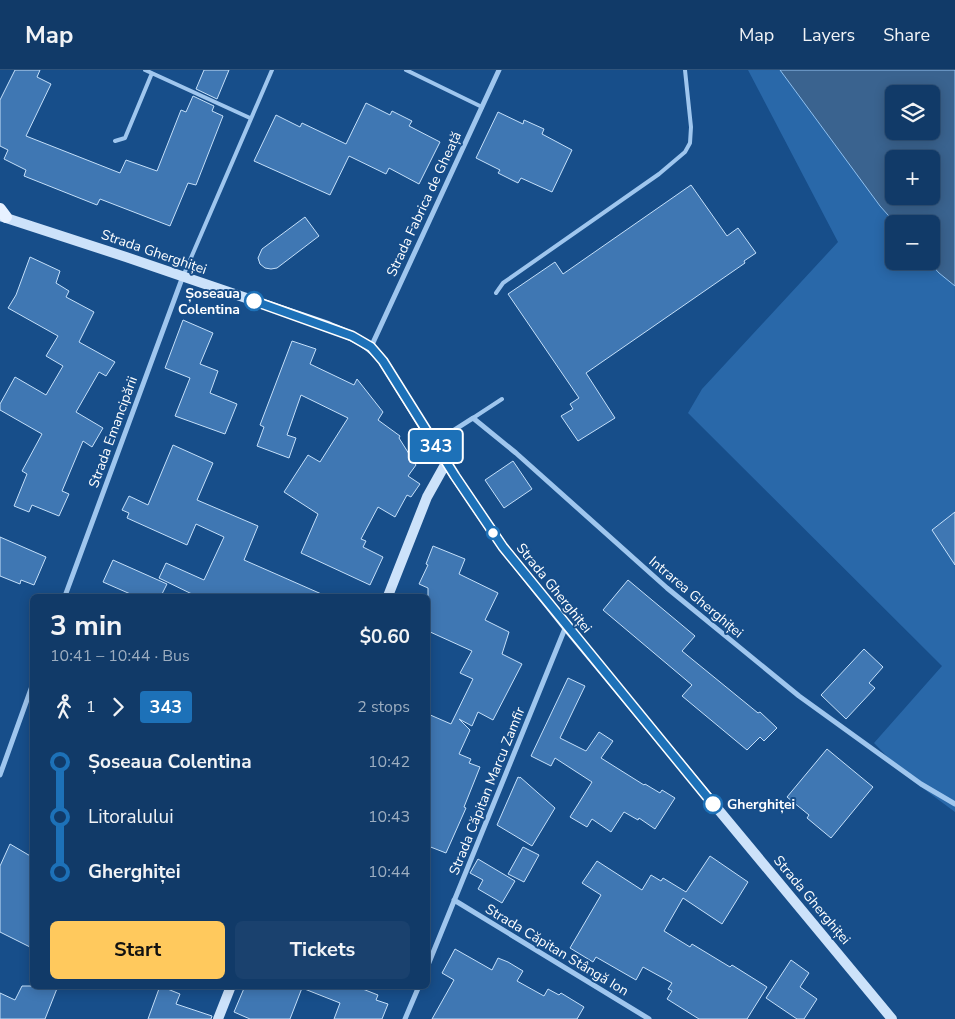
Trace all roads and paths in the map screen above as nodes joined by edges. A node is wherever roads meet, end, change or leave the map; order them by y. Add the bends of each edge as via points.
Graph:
1 (145, 70) edge
2 (272, 70) edge
3 (406, 70) edge
4 (500, 70) edge
5 (685, 70) edge
6 (152, 73) junction
7 (482, 106) junction
8 (250, 118) junction
9 (115, 141) dead end
10 (2, 214) edge
11 (183, 276) junction
12 (496, 293) dead end
13 (371, 347) junction
14 (502, 399) dead end
15 (473, 418) junction
16 (434, 443) junction
17 (446, 463) junction
18 (66, 594) edge
19 (389, 594) edge
20 (566, 626) junction
21 (30, 692) edge
22 (0, 775) edge
23 (955, 804) edge
24 (454, 900) junction
25 (430, 960) edge
26 (230, 989) edge
27 (418, 989) edge
28 (218, 1019) edge
29 (405, 1019) edge
30 (649, 1019) edge
31 (892, 1019) edge

1 - 6 lane
2 - 8 lane
3 - 7 lane
4 - 7 street, Strada Fabrica de Gheață
5 - 12 lane via 691,127 690,143 685,152 659,174 513,275
6 - 8 lane
6 - 9 lane via 125,138
7 - 13 street, Strada Fabrica de Gheață
8 - 11 lane
10 - 11 main road, Strada Gherghiței
11 - 13 main road, Strada Gherghiței via 328,326
11 - 18 street, Strada Emancipării
13 - 16 main road, Strada Gherghiței
14 - 15 lane
15 - 16 street
15 - 23 street, Intrarea Gherghiței via 666,588 792,690 922,784
16 - 17 main road, Strada Gherghiței
17 - 19 main road via 427,497
17 - 20 main road, Strada Gherghiței via 492,531
20 - 24 street, Strada Căpitan Marcu Zamfir
20 - 31 main road, Strada Gherghiței
21 - 22 street
24 - 25 street, Strada Căpitan Marcu Zamfir
24 - 30 street, Strada Căpitan Stângă Ion
26 - 28 main road
27 - 29 street

